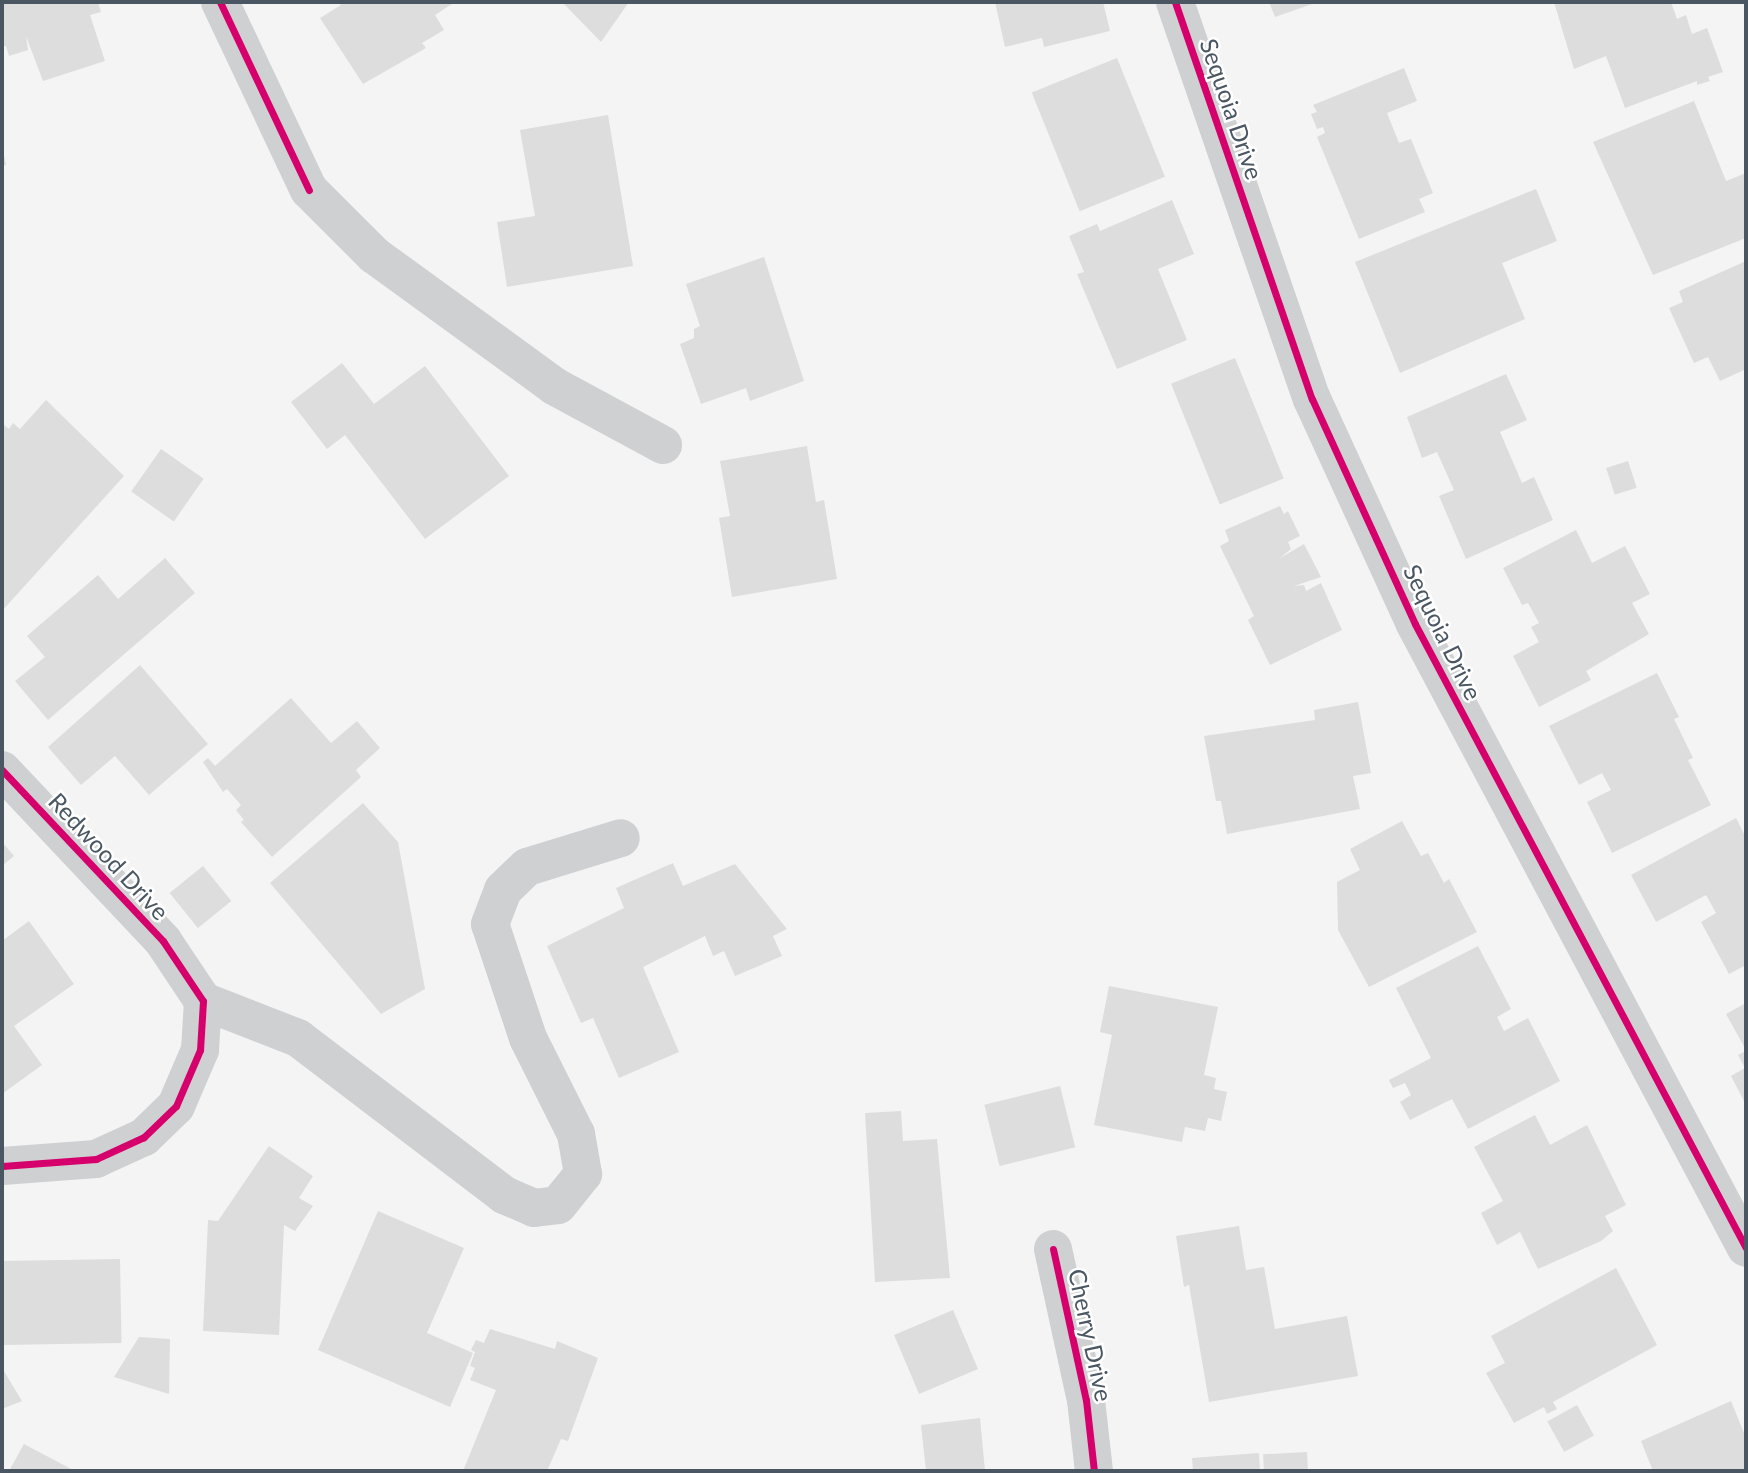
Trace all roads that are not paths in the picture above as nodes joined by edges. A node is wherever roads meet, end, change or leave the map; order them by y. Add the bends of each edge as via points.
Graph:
1 (220, 2) edge
2 (1175, 2) edge
3 (663, 445) dead end
4 (2, 770) edge
5 (621, 838) dead end
6 (203, 1001) junction
7 (2, 1166) edge
8 (1746, 1248) edge
9 (1053, 1249) dead end
10 (1094, 1471) edge

1 - 3 street via 309,190 374,255 554,386
2 - 8 street, Sequoia Drive via 1312,399 1409,612
4 - 6 street, Redwood Drive via 163,941
5 - 6 street via 527,867 503,890 490,924 528,1038 576,1134 583,1174 558,1205 534,1208 504,1195 298,1038
6 - 7 street via 200,1050 176,1106 144,1137 96,1159
9 - 10 street, Cherry Drive via 1086,1400

